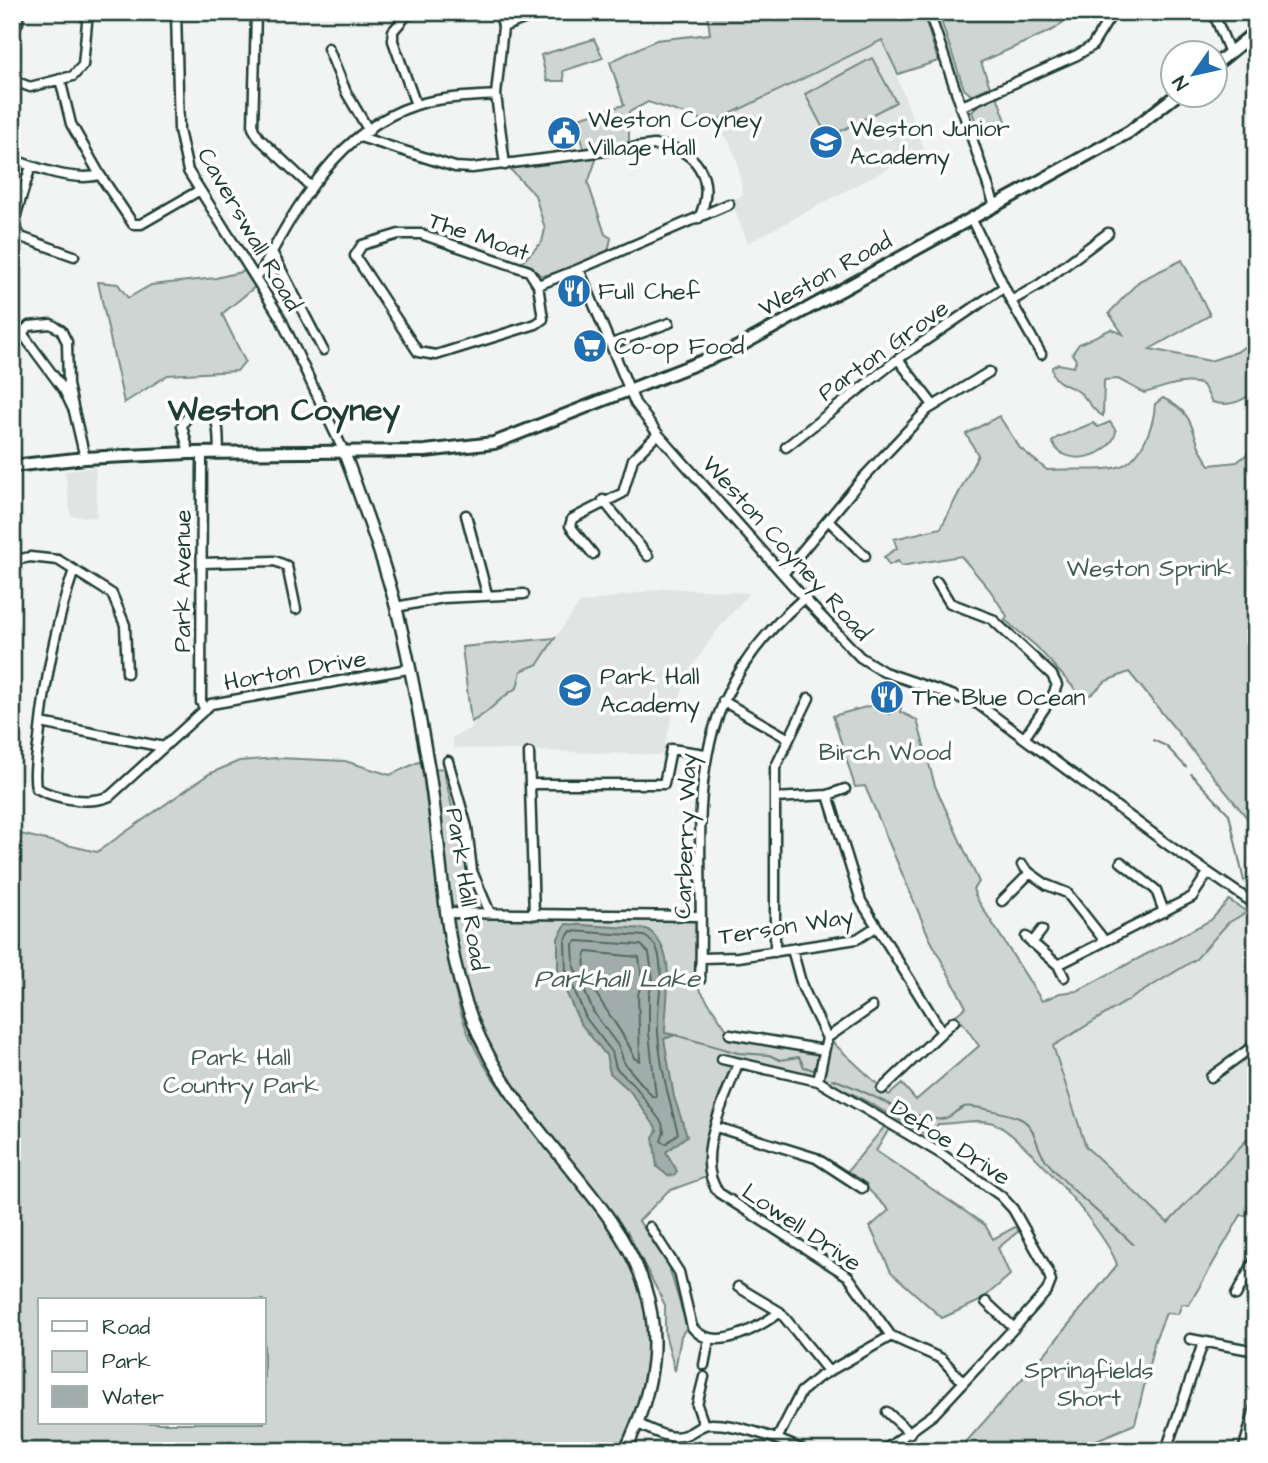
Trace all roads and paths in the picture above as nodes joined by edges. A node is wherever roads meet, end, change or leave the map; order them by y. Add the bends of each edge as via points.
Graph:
1 (18, 12) edge
2 (88, 12) edge
3 (176, 12) edge
4 (256, 12) edge
5 (417, 12) edge
6 (500, 12) edge
7 (542, 12) edge
8 (929, 12) edge
9 (1113, 12) edge
10 (1213, 12) edge
11 (18, 23) dead end
12 (503, 27) junction
13 (1256, 31) edge
14 (1224, 38) edge
15 (1230, 52) edge
16 (328, 55) dead end
17 (60, 79) junction
18 (12, 80) edge
19 (496, 95) junction
20 (416, 105) junction
21 (961, 107) junction
22 (1160, 108) edge
23 (369, 131) junction
24 (360, 137) junction
25 (12, 159) edge
26 (505, 164) junction
27 (31, 166) junction
28 (100, 175) junction
29 (310, 186) junction
30 (200, 190) junction
31 (729, 204) dead end
32 (995, 205) junction
33 (699, 218) junction
34 (971, 218) junction
35 (1108, 233) dead end
36 (272, 252) junction
37 (74, 256) dead end
38 (579, 269) junction
39 (255, 277) junction
40 (538, 285) junction
41 (1004, 287) junction
42 (1011, 301) junction
43 (669, 323) dead end
44 (611, 344) junction
45 (323, 350) dead end
46 (1041, 354) dead end
47 (898, 359) junction
48 (989, 372) dead end
49 (629, 392) junction
50 (930, 408) junction
51 (74, 411) junction
52 (658, 434) junction
53 (786, 447) dead end
54 (219, 452) junction
55 (344, 452) junction
56 (190, 453) junction
57 (202, 453) junction
58 (85, 458) junction
59 (12, 466) edge
60 (603, 500) junction
61 (466, 515) dead end
62 (828, 520) junction
63 (593, 554) dead end
64 (648, 556) dead end
65 (865, 556) dead end
66 (12, 561) edge
67 (202, 563) junction
68 (74, 570) junction
69 (783, 574) junction
70 (937, 582) dead end
71 (487, 594) junction
72 (524, 594) dead end
73 (804, 598) junction
74 (396, 607) junction
75 (296, 609) dead end
76 (408, 669) junction
77 (128, 673) dead end
78 (809, 698) dead end
79 (723, 701) junction
80 (204, 708) junction
81 (41, 723) junction
82 (1025, 737) junction
83 (789, 739) junction
84 (164, 747) junction
85 (530, 752) dead end
86 (705, 754) junction
87 (448, 761) dead end
88 (531, 784) junction
89 (845, 789) dead end
90 (828, 795) junction
91 (775, 798) junction
92 (1121, 862) dead end
93 (1022, 865) dead end
94 (1030, 873) junction
95 (1208, 873) junction
96 (1008, 900) dead end
97 (1256, 905) edge
98 (1164, 912) junction
99 (446, 913) junction
100 (490, 913) junction
101 (534, 915) junction
102 (700, 916) junction
103 (876, 927) junction
104 (1042, 930) dead end
105 (1104, 940) junction
106 (792, 949) junction
107 (775, 952) junction
108 (701, 958) junction
109 (1058, 965) junction
110 (1063, 977) dead end
111 (700, 980) dead end
112 (872, 1007) dead end
113 (954, 1021) dead end
114 (942, 1032) junction
115 (730, 1034) dead end
116 (827, 1038) junction
117 (1256, 1044) edge
118 (824, 1051) junction
119 (722, 1059) dead end
120 (738, 1063) junction
121 (1210, 1077) dead end
122 (891, 1080) junction
123 (818, 1081) junction
124 (882, 1088) dead end
125 (898, 1088) dead end
126 (716, 1127) junction
127 (862, 1188) dead end
128 (650, 1227) dead end
129 (1256, 1258) edge
130 (1242, 1284) junction
131 (738, 1287) dead end
132 (1252, 1290) dead end
133 (1236, 1295) dead end
134 (988, 1307) dead end
135 (780, 1312) junction
136 (1014, 1328) junction
137 (891, 1336) junction
138 (709, 1339) junction
139 (1190, 1339) dead end
140 (1203, 1343) junction
141 (1256, 1351) edge
142 (704, 1366) dead end
143 (829, 1371) junction
144 (704, 1377) dead end
145 (963, 1382) junction
146 (1256, 1404) edge
147 (887, 1412) dead end
148 (638, 1424) junction
149 (704, 1425) junction
150 (909, 1433) junction
151 (778, 1437) junction
152 (1165, 1445) edge
153 (625, 1451) edge
154 (804, 1451) edge
155 (883, 1451) edge
156 (1243, 1451) edge

1 - 11 street
2 - 17 street via 83,65 73,76
3 - 30 street, Caverswall Road via 178,130 185,163
4 - 29 street via 253,128
5 - 20 street via 406,16 393,31
6 - 12 street
7 - 12 street
8 - 21 street
9 - 21 street via 1091,46 1077,55
10 - 14 street
12 - 19 street
13 - 15 highway
16 - 23 street
17 - 18 street via 30,86
17 - 28 street via 71,124
19 - 20 street
19 - 26 street
20 - 23 street
21 - 32 street
22 - 32 highway, Weston Road via 1129,132
23 - 24 street
24 - 26 street via 455,167
24 - 29 street
25 - 27 street
26 - 33 street via 653,145 678,148 703,176 706,191
27 - 28 street via 85,177
27 - 37 street via 13,224 21,237
28 - 30 street via 133,224 141,224
29 - 36 street
30 - 39 street, Caverswall Road
31 - 33 street
32 - 34 highway, Weston Road
33 - 38 street
34 - 41 street
34 - 49 highway, Weston Road via 736,348
35 - 42 street
36 - 39 street
36 - 45 street, Caverswall Road
38 - 40 street
38 - 44 street, Weston Coyney Road
39 - 55 street, Caverswall Road via 294,344
40 - 40 street, The Moat via 544,309 543,319 536,324 436,355 425,354 412,347 357,262 355,251 399,234 421,234 529,271
41 - 42 street
41 - 47 street, Parton Grove
42 - 46 street
43 - 44 street
44 - 49 street, Weston Coyney Road
47 - 50 street
47 - 53 street, Parton Grove
48 - 50 street
49 - 52 street, Weston Coyney Road
49 - 55 highway, Weston Road via 495,443
50 - 62 street
51 - 51 street via 24,336 29,326 51,324 61,330 67,342
51 - 58 street
52 - 60 street via 633,459 623,493
52 - 69 street, Weston Coyney Road
54 - 55 highway, Weston Road
54 - 56 street via 216,421 202,410 191,414 182,426
54 - 57 highway, Weston Road
55 - 74 main road, Park Hall Road
56 - 57 highway, Weston Road
56 - 58 highway, Weston Road
57 - 67 street, Park Avenue
58 - 59 highway, Weston Road
60 - 63 street via 572,519 570,526
60 - 64 street
61 - 71 street
62 - 65 street
62 - 69 street
66 - 68 street via 47,558
67 - 75 street via 275,561 287,566
67 - 80 street, Park Avenue
68 - 77 street via 117,601 125,625
68 - 81 street via 55,624
69 - 73 street, Weston Coyney Road
70 - 82 street via 950,603 992,619 1052,675 1057,685 1052,697
71 - 72 street
71 - 74 street
73 - 79 street, Carberry Way via 764,635
73 - 82 street, Weston Coyney Road via 860,657 884,672 978,704
74 - 76 main road, Park Hall Road
76 - 80 street, Horton Drive
76 - 99 main road, Park Hall Road via 428,766
78 - 83 street
79 - 83 street
79 - 86 street, Carberry Way
80 - 84 street, Horton Drive
81 - 84 street
81 - 84 street, Horton Drive via 34,778 36,788 55,795 101,800
82 - 95 street, Weston Coyney Road
83 - 91 street via 775,768
85 - 88 street
86 - 88 street via 671,749 664,784
86 - 102 street, Carberry Way
87 - 100 street, Park Hall Road via 467,827 472,871
88 - 101 street
89 - 90 street
90 - 91 street
90 - 103 street via 861,901
91 - 107 street
92 - 98 street via 1156,890
93 - 94 street
94 - 96 street
94 - 105 street via 1067,893
95 - 97 street, Weston Coyney Road
95 - 98 street via 1192,897
98 - 105 street
99 - 100 street
99 - 148 main road, Park Hall Road via 464,997 486,1052 527,1114 608,1216 643,1281 654,1327 655,1361
100 - 101 street
101 - 102 street
102 - 108 street, Carberry Way
103 - 106 street, Terson Way via 857,939
103 - 114 street
104 - 109 street via 1029,940
105 - 109 street
106 - 107 street, Terson Way
106 - 116 street via 802,986
107 - 108 street, Terson Way
108 - 111 street, Carberry Way
109 - 110 street
112 - 116 street
113 - 114 street
114 - 122 street
115 - 118 street
116 - 118 street
117 - 121 street
118 - 123 street
119 - 120 street, Defoe Drive
120 - 123 street, Defoe Drive
120 - 126 street, Lowell Drive
122 - 124 street
122 - 125 street
123 - 136 street, Defoe Drive via 943,1155 1013,1209 1051,1281
126 - 127 street via 816,1158
126 - 137 street, Lowell Drive via 710,1144 709,1176 719,1193 848,1276
128 - 138 street via 678,1272 692,1327
129 - 130 street
130 - 132 street
130 - 133 street
131 - 135 street
134 - 136 street
135 - 138 street via 753,1330
135 - 143 street
136 - 145 street, Defoe Drive
137 - 143 street
137 - 145 street via 942,1359
138 - 142 street
139 - 140 street
140 - 141 street
140 - 152 street
143 - 151 street via 801,1392
144 - 149 street via 697,1405
145 - 150 street, Defoe Drive
146 - 156 street
147 - 150 street
148 - 149 street via 674,1437
148 - 153 main road, Park Hall Road
149 - 151 street
150 - 155 street, Defoe Drive
151 - 154 street

